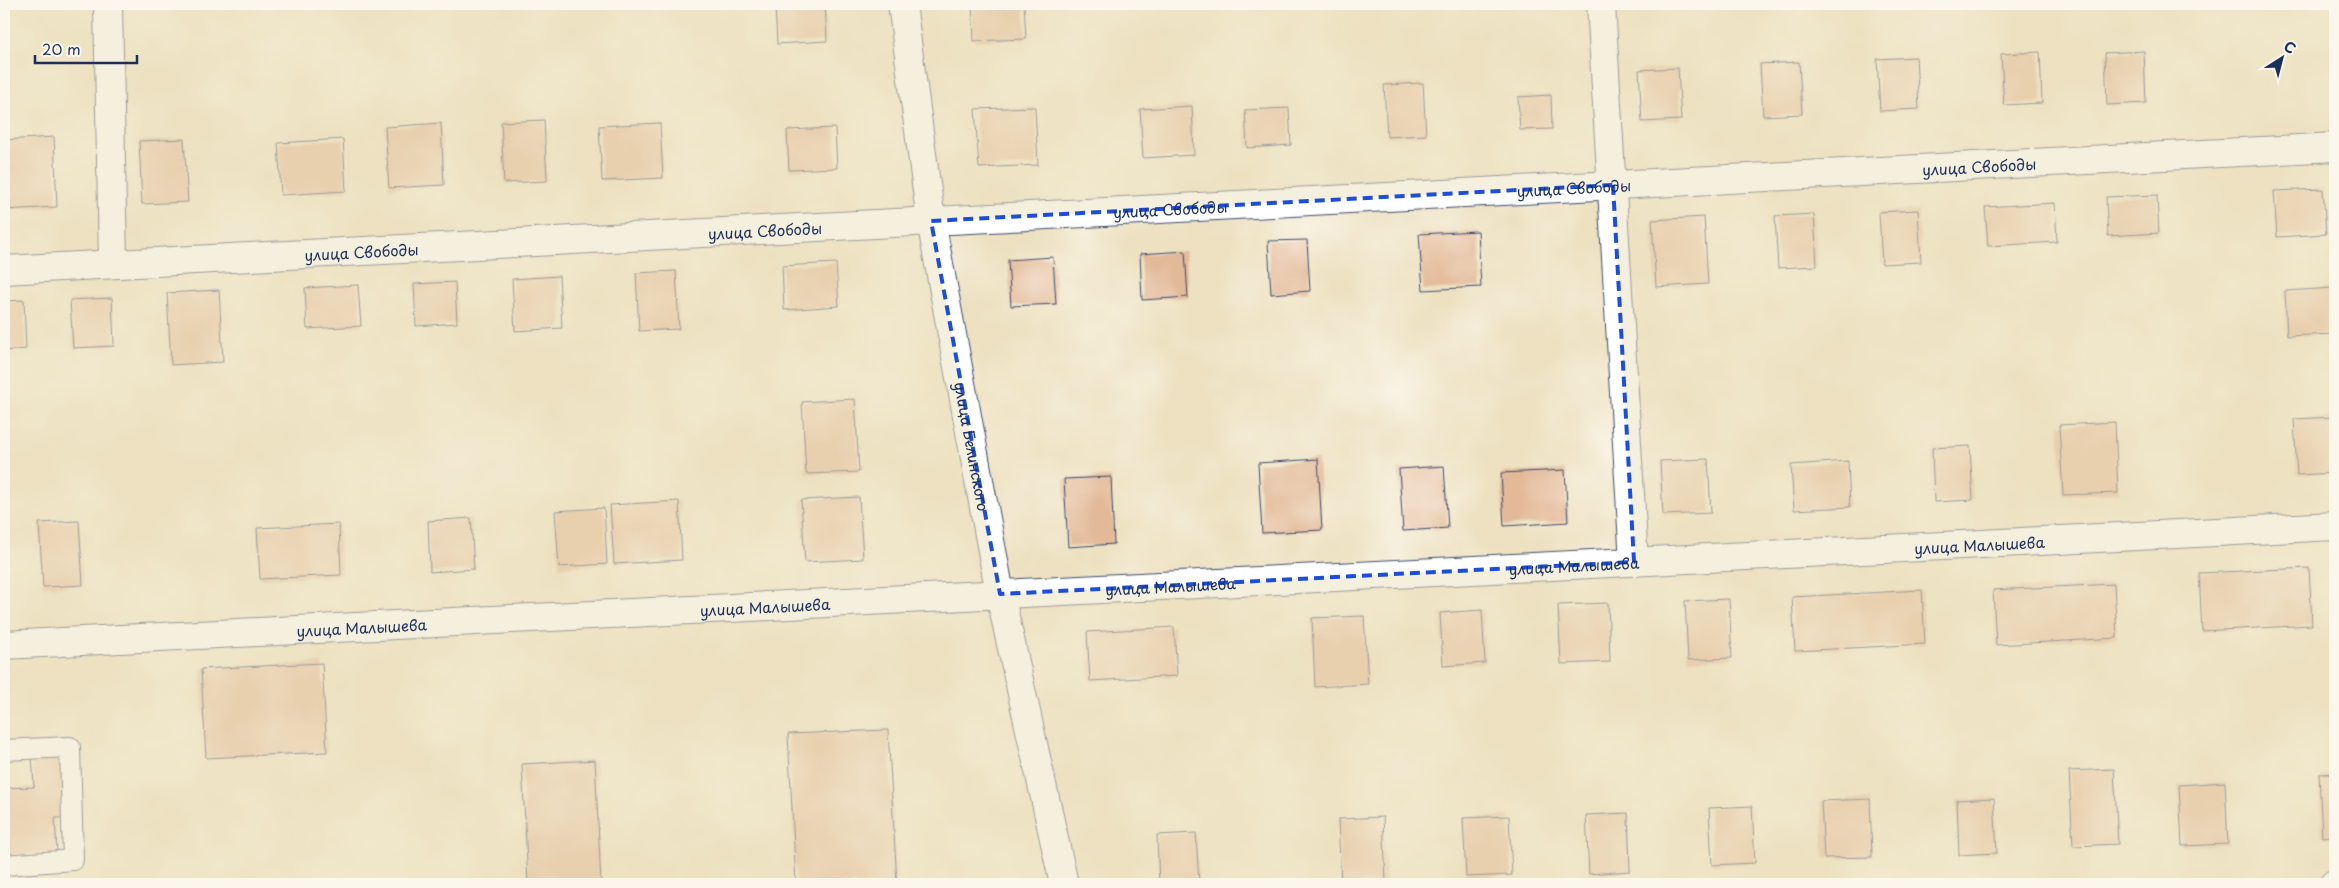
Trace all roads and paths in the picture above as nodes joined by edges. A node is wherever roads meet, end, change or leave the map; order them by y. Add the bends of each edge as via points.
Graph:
1 (108, 4) edge
2 (902, 4) edge
3 (1601, 4) edge
4 (2335, 147) edge
5 (1612, 185) junction
6 (931, 221) junction
7 (113, 263) junction
8 (4, 270) edge
9 (2335, 526) edge
10 (1634, 562) junction
11 (1000, 594) junction
12 (4, 645) edge
13 (4, 750) edge
14 (4, 865) edge
15 (1064, 884) edge

1 - 7 street
2 - 6 street, улица Белинского
3 - 5 street
4 - 5 street, улица Свободы
5 - 6 street, улица Свободы
5 - 10 street
6 - 7 street, улица Свободы
6 - 11 street, улица Белинского
7 - 8 street, улица Свободы
9 - 10 street, улица Малышева
10 - 11 street, улица Малышева
11 - 12 street, улица Малышева
11 - 15 street, улица Белинского
13 - 14 lane via 70,747 73,860

